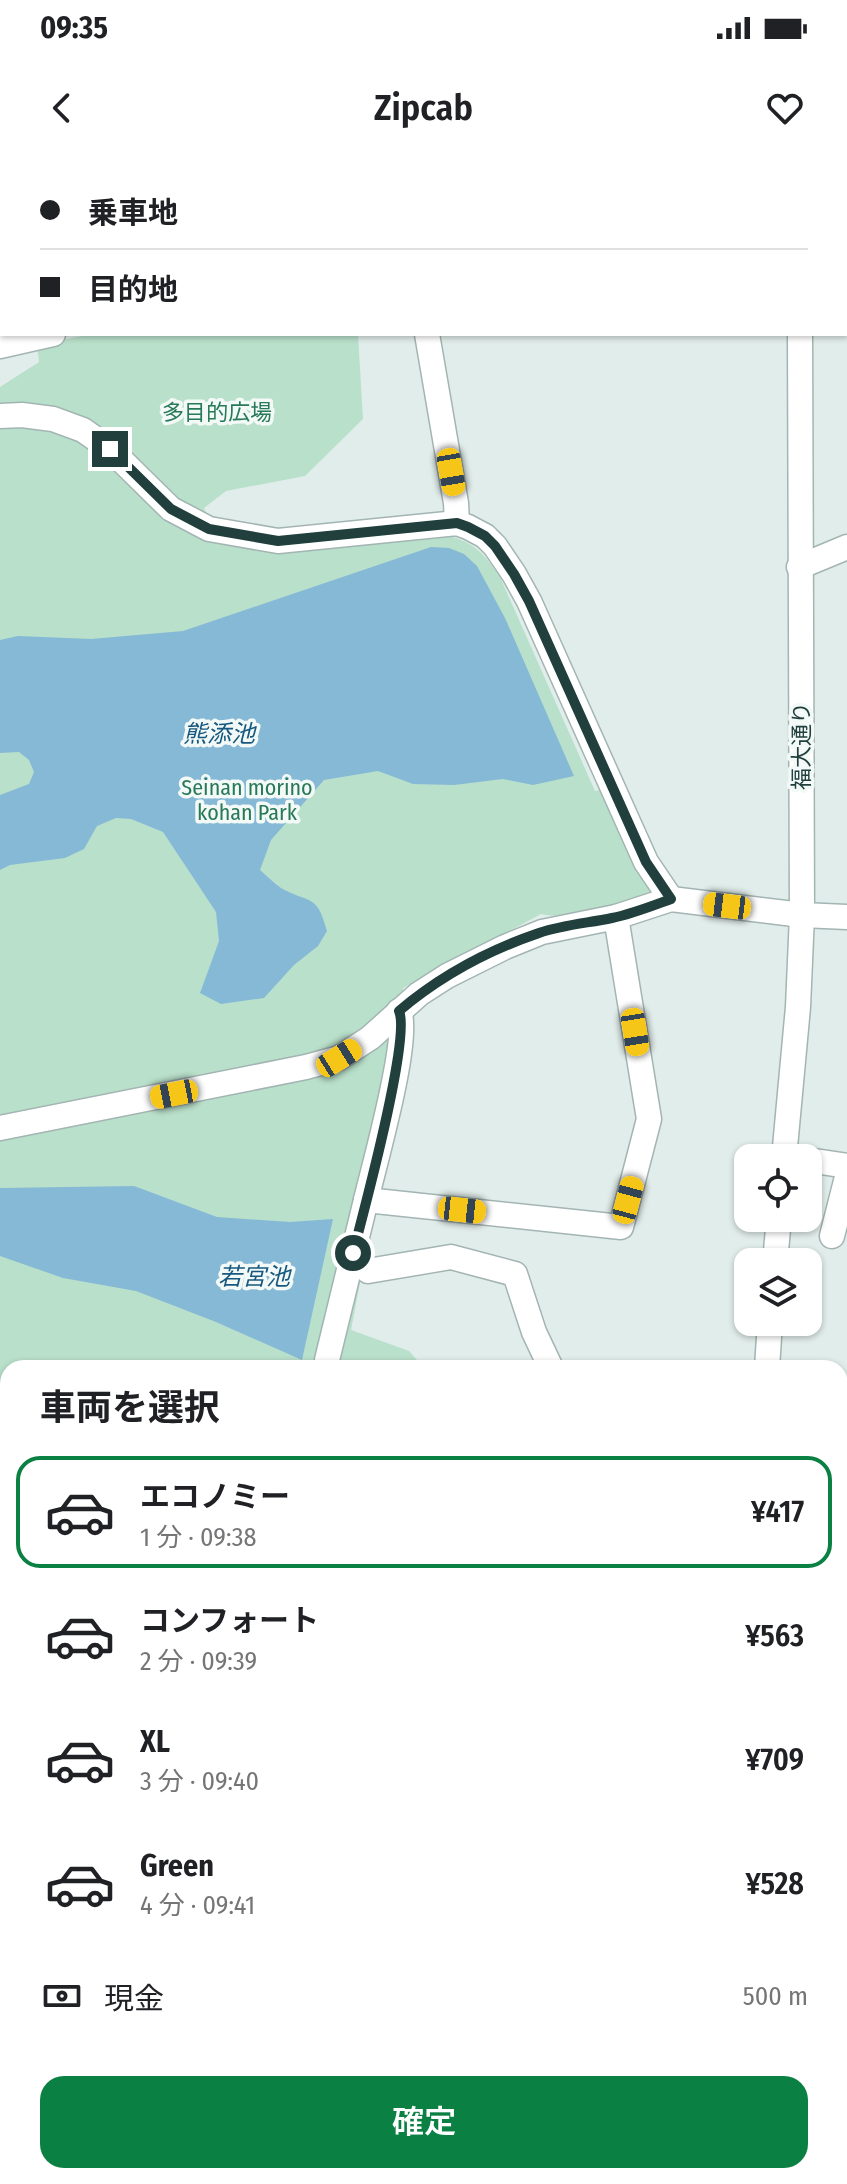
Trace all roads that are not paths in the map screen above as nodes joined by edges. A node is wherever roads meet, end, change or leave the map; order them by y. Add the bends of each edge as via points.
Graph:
1 (427, 336) edge
2 (800, 336) edge
3 (0, 416) edge
4 (457, 523) junction
5 (847, 547) edge
6 (799, 567) junction
7 (671, 899) junction
8 (802, 915) junction
9 (616, 917) junction
10 (847, 917) edge
11 (399, 1011) junction
12 (0, 1128) edge
13 (793, 1144) edge
14 (822, 1162) edge
15 (847, 1166) edge
16 (847, 1177) edge
17 (366, 1200) junction
18 (832, 1236) dead end
19 (368, 1271) dead end
20 (769, 1336) edge
21 (327, 1360) dead end
22 (547, 1360) edge
23 (768, 1360) edge

1 - 4 street
2 - 6 street, 福大通り
3 - 4 street via 53,419 83,430 171,509 209,529 278,541
4 - 7 street via 485,536 514,574 646,862
5 - 6 street
6 - 8 street, 福大通り
7 - 8 street
7 - 9 street
8 - 10 street
8 - 13 street, 福大通り
9 - 11 street via 542,932 505,947 447,976
9 - 17 street via 649,1119 621,1227
11 - 12 street via 339,1058
11 - 17 street via 400,1054
14 - 15 street
16 - 18 street
17 - 21 street
19 - 22 street via 451,1257 515,1274
20 - 23 street

